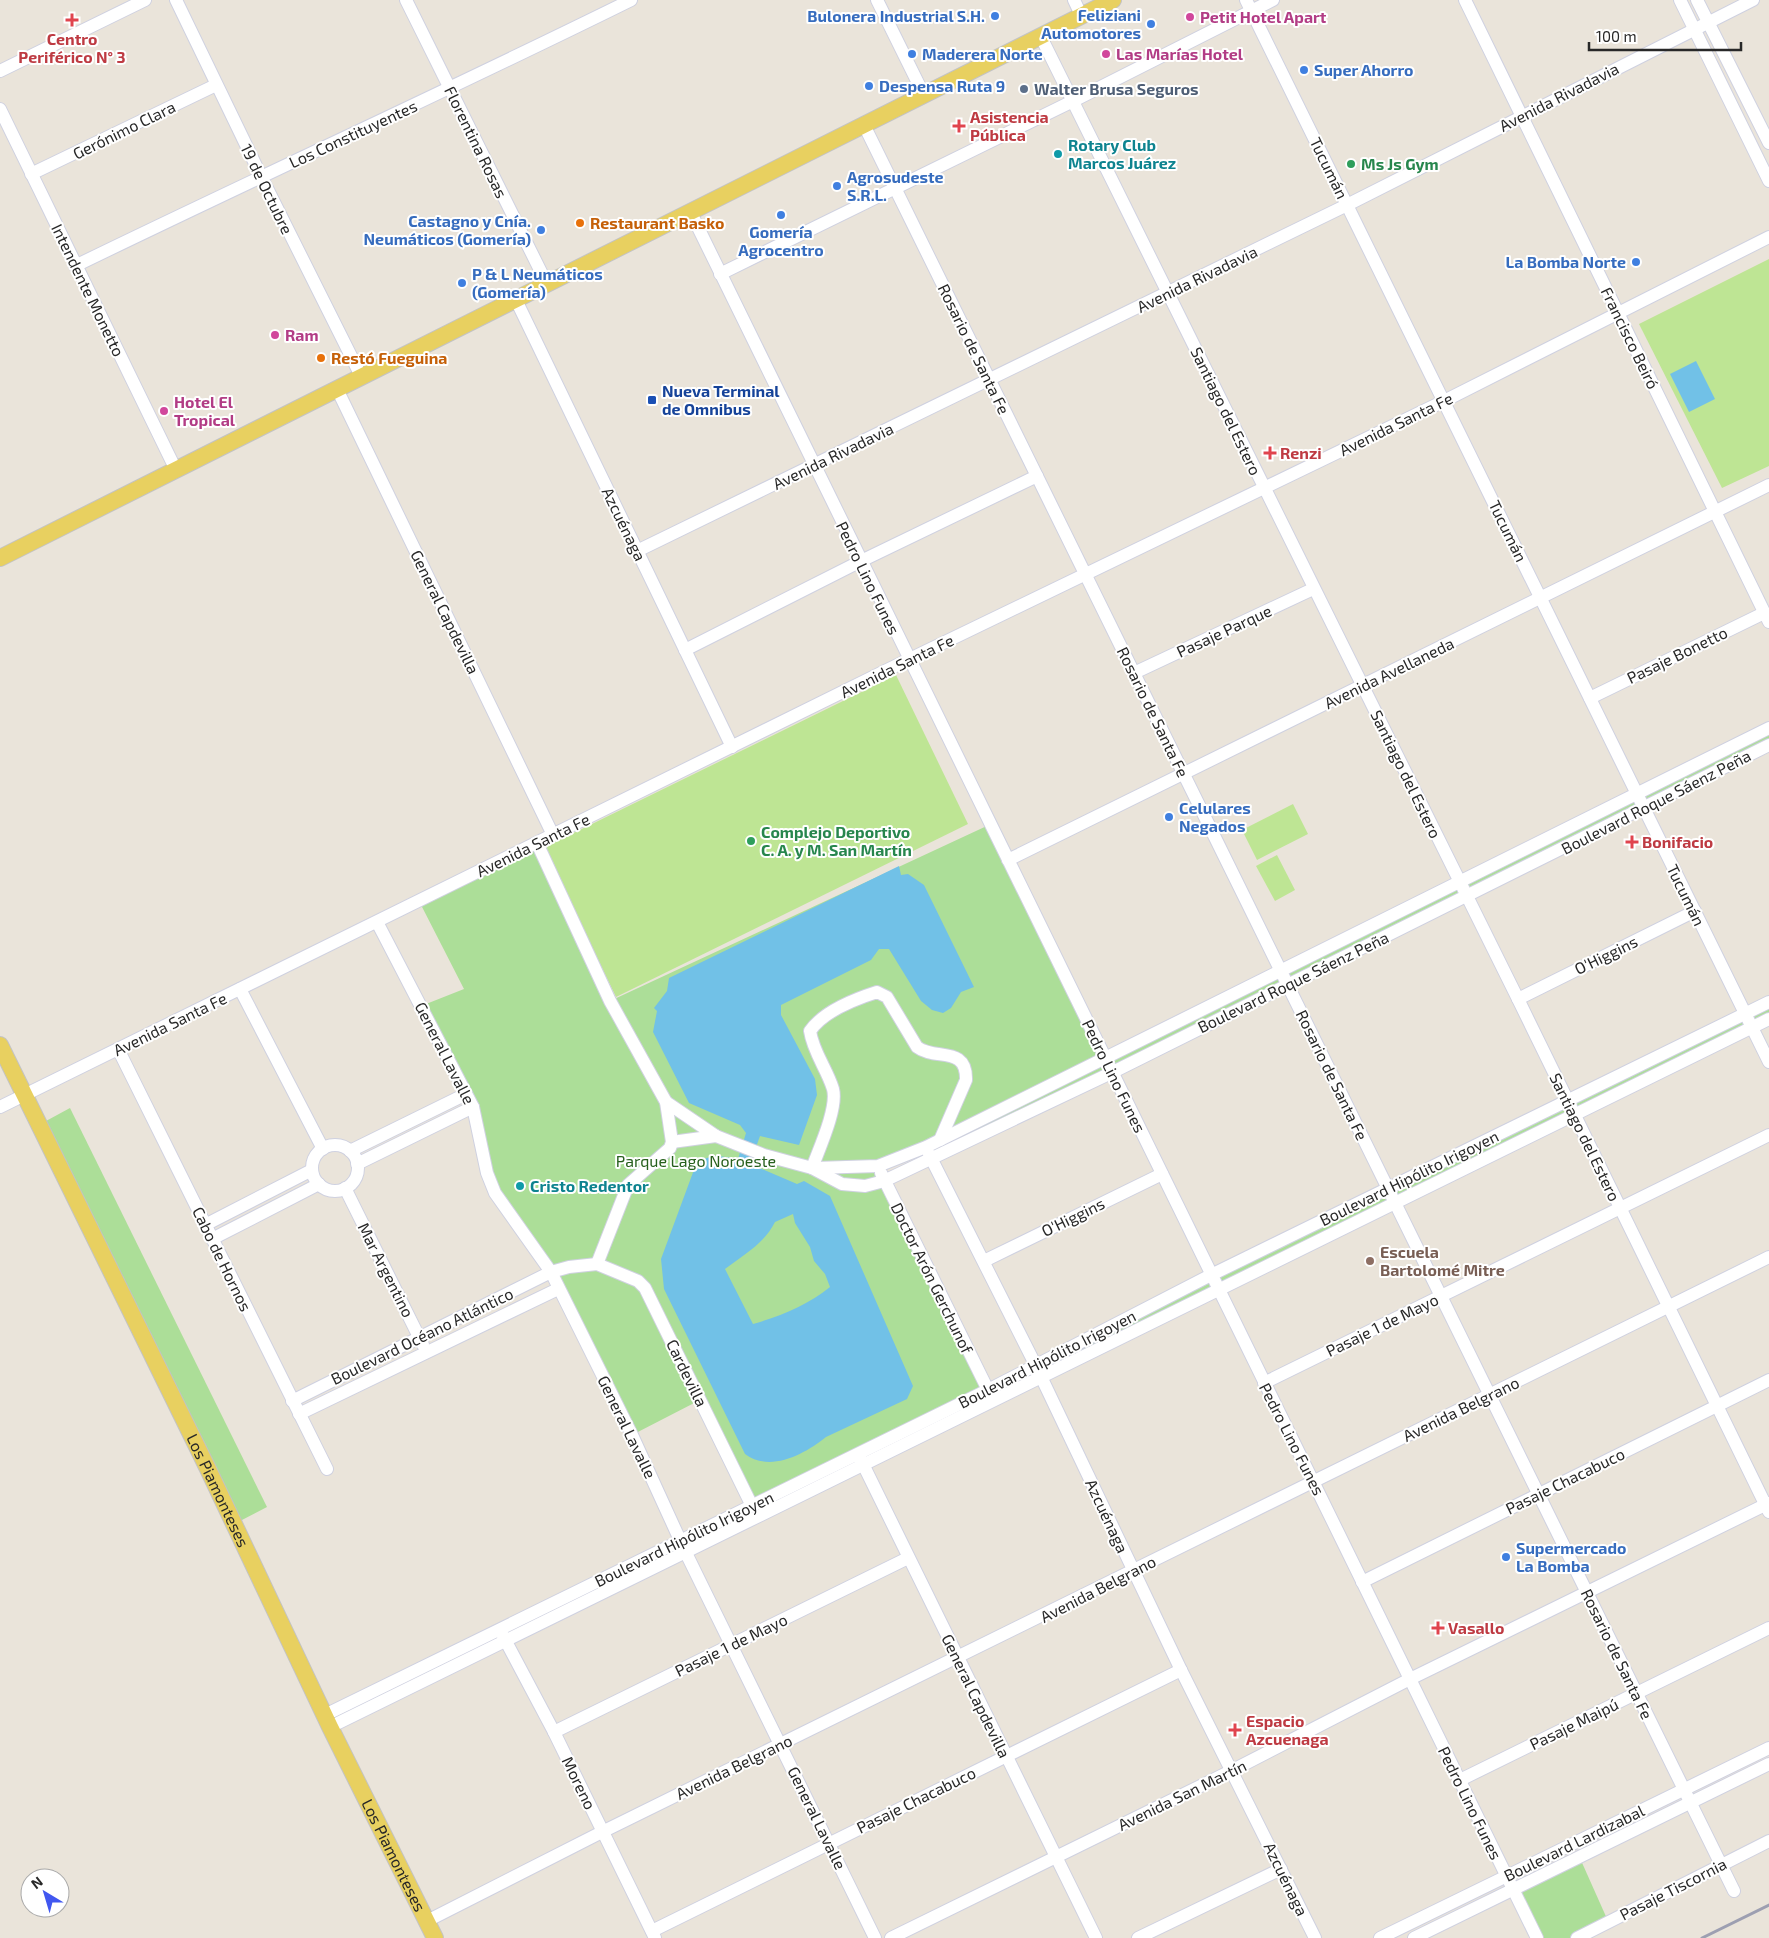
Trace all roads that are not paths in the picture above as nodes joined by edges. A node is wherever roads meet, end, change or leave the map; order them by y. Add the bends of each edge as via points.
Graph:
1 (145, 0) edge
2 (176, 0) edge
3 (406, 0) edge
4 (631, 0) edge
5 (878, 0) edge
6 (1074, 0) edge
7 (1113, 0) edge
8 (1273, 0) edge
9 (1465, 0) edge
10 (1680, 0) edge
11 (1697, 0) edge
12 (1754, 0) edge
13 (1249, 5) edge
14 (1082, 15) junction
15 (1708, 22) junction
16 (1694, 29) junction
17 (1041, 37) junction
18 (0, 71) edge
19 (216, 85) junction
20 (450, 90) junction
21 (924, 95) junction
22 (1073, 101) junction
23 (0, 109) edge
24 (1523, 115) junction
25 (864, 125) junction
26 (1769, 143) edge
27 (31, 174) junction
28 (260, 176) junction
29 (1769, 182) edge
30 (895, 187) junction
31 (1347, 205) junction
32 (690, 214) junction
33 (1769, 237) edge
34 (75, 266) junction
35 (720, 274) junction
36 (547, 284) junction
37 (1168, 293) junction
38 (516, 300) junction
39 (1618, 314) junction
40 (360, 376) junction
41 (990, 380) junction
42 (337, 389) junction
43 (1444, 401) junction
44 (813, 465) junction
45 (176, 470) junction
46 (1037, 476) junction
47 (1769, 485) edge
48 (1263, 488) junction
49 (1714, 513) junction
50 (637, 552) junction
51 (0, 558) edge
52 (861, 561) junction
53 (1085, 574) junction
54 (1313, 589) junction
55 (1540, 598) junction
56 (1767, 617) edge
57 (685, 650) junction
58 (908, 661) junction
59 (1134, 674) junction
60 (1362, 687) junction
61 (1590, 698) junction
62 (1769, 728) edge
63 (1769, 745) edge
64 (732, 747) junction
65 (1183, 773) junction
66 (1637, 794) junction
67 (1644, 808) junction
68 (553, 835) junction
69 (537, 843) junction
70 (1008, 860) junction
71 (1459, 882) junction
72 (1467, 897) junction
73 (1695, 912) junction
74 (377, 922) junction
75 (1281, 971) junction
76 (1288, 985) junction
77 (240, 989) junction
78 (1518, 999) junction
79 (1769, 1002) edge
80 (1745, 1014) junction
81 (1769, 1019) edge
82 (1752, 1027) junction
83 (0, 1045) edge
84 (118, 1049) junction
85 (1104, 1057) junction
86 (1769, 1062) edge
87 (1111, 1073) junction
88 (466, 1094) junction
89 (24, 1095) junction
90 (1568, 1100) junction
91 (666, 1102) junction
92 (473, 1106) junction
93 (0, 1107) edge
94 (1574, 1115) junction
95 (1769, 1135) edge
96 (716, 1136) junction
97 (940, 1140) junction
98 (672, 1142) junction
99 (926, 1147) junction
100 (323, 1148) junction
101 (350, 1151) junction
102 (932, 1159) junction
103 (357, 1164) junction
104 (878, 1166) junction
105 (812, 1168) junction
106 (312, 1170) junction
107 (1162, 1174) junction
108 (884, 1181) junction
109 (319, 1184) junction
110 (345, 1188) junction
111 (1388, 1189) junction
112 (1396, 1203) junction
113 (1619, 1209) junction
114 (205, 1225) junction
115 (212, 1239) junction
116 (1769, 1257) edge
117 (984, 1260) junction
118 (597, 1264) junction
119 (551, 1272) junction
120 (1211, 1275) junction
121 (558, 1289) junction
122 (1218, 1291) junction
123 (1441, 1296) junction
124 (1669, 1307) junction
125 (420, 1338) junction
126 (426, 1352) junction
127 (1035, 1364) junction
128 (1041, 1377) junction
129 (1769, 1380) edge
130 (1264, 1383) junction
131 (988, 1390) junction
132 (1490, 1395) junction
133 (292, 1401) junction
134 (1718, 1406) junction
135 (299, 1414) junction
136 (860, 1459) junction
137 (327, 1469) dead end
138 (1314, 1482) junction
139 (1539, 1494) junction
140 (752, 1506) junction
141 (1768, 1507) edge
142 (684, 1546) junction
143 (908, 1558) junction
144 (1134, 1570) junction
145 (1362, 1582) junction
146 (1587, 1593) junction
147 (1769, 1628) edge
148 (502, 1635) junction
149 (732, 1645) junction
150 (957, 1659) junction
151 (1181, 1670) junction
152 (1410, 1679) junction
153 (1637, 1693) junction
154 (328, 1721) junction
155 (554, 1732) junction
156 (782, 1744) junction
157 (1769, 1748) edge
158 (1005, 1756) junction
159 (1769, 1764) edge
160 (1232, 1771) junction
161 (1460, 1780) junction
162 (1684, 1789) junction
163 (1691, 1803) junction
164 (602, 1832) junction
165 (829, 1842) junction
166 (1769, 1842) edge
167 (1055, 1857) junction
168 (1721, 1864) junction
169 (1281, 1869) junction
170 (1506, 1876) junction
171 (1513, 1889) junction
172 (1734, 1891) dead end
173 (427, 1921) junction
174 (653, 1934) edge
175 (435, 1938) edge
176 (875, 1938) edge
177 (891, 1938) edge
178 (1096, 1938) edge
179 (1138, 1938) edge
180 (1315, 1938) edge
181 (1380, 1938) edge
182 (1414, 1938) edge
183 (1537, 1938) edge
184 (1577, 1938) edge

1 - 18 street
2 - 19 street, 19 de Octubre
3 - 20 street, Florentina Rosas
4 - 20 street, Los Constituyentes
5 - 21 street
6 - 14 street
7 - 14 main road
8 - 13 street
9 - 24 street, Francisco Beiró
10 - 16 street
11 - 15 street
12 - 15 street, Avenida Rivadavia
13 - 22 street
13 - 31 street, Tucumán
14 - 17 main road
15 - 16 street, Avenida Rivadavia
15 - 26 street
16 - 24 street, Avenida Rivadavia
16 - 29 street
17 - 21 main road
17 - 22 street, Santiago del Estero
19 - 27 street, Gerónimo Clara
19 - 28 street, 19 de Octubre
20 - 28 street, Los Constituyentes
20 - 36 street, Florentina Rosas
21 - 25 main road
22 - 30 street
22 - 37 street, Santiago del Estero
23 - 27 street, Intendente Monetto
24 - 31 street, Avenida Rivadavia
24 - 39 street, Francisco Beiró
25 - 30 street, Rosario de Santa Fe
25 - 32 main road
27 - 34 street, Intendente Monetto
28 - 34 street, Los Constituyentes
28 - 40 street, 19 de Octubre
30 - 35 street
30 - 41 street, Rosario de Santa Fe
31 - 37 street, Avenida Rivadavia
31 - 43 street, Tucumán
32 - 35 street, Pedro Lino Funes
32 - 36 main road
33 - 39 street, Avenida Santa Fe
34 - 45 street, Intendente Monetto
35 - 44 street, Pedro Lino Funes
36 - 38 main road
37 - 41 street, Avenida Rivadavia
37 - 48 street, Santiago del Estero
38 - 40 main road
38 - 50 street, Azcuénaga
39 - 43 street, Avenida Santa Fe
39 - 49 street, Francisco Beiró
40 - 42 main road
41 - 44 street, Avenida Rivadavia
41 - 46 street, Rosario de Santa Fe
42 - 45 main road
42 - 68 street, General Capdevilla
43 - 48 street, Avenida Santa Fe
43 - 55 street, Tucumán
44 - 50 street, Avenida Rivadavia
44 - 52 street, Pedro Lino Funes
45 - 51 main road
46 - 52 street
46 - 53 street, Rosario de Santa Fe
47 - 49 street, Avenida Avellaneda
48 - 53 street, Avenida Santa Fe
48 - 54 street, Santiago del Estero
49 - 55 street, Avenida Avellaneda
49 - 56 street, Francisco Beiró
50 - 57 street, Azcuénaga
52 - 57 street
52 - 58 street, Pedro Lino Funes
53 - 58 street, Avenida Santa Fe
53 - 59 street, Rosario de Santa Fe
54 - 59 street, Pasaje Parque
54 - 60 street, Santiago del Estero
55 - 60 street, Avenida Avellaneda
55 - 61 street, Tucumán
56 - 61 street, Pasaje Bonetto
57 - 64 street, Azcuénaga
58 - 64 street, Avenida Santa Fe
58 - 70 street, Pedro Lino Funes
59 - 65 street, Rosario de Santa Fe
60 - 65 street, Avenida Avellaneda
60 - 71 street, Santiago del Estero
61 - 66 street, Tucumán
62 - 66 street, Boulevard Roque Sáenz Peña
63 - 67 street, Boulevard Roque Sáenz Peña
64 - 68 street, Avenida Santa Fe
65 - 70 street, Avenida Avellaneda
65 - 75 street, Rosario de Santa Fe
66 - 67 street, Tucumán
66 - 71 street, Boulevard Roque Sáenz Peña
67 - 72 street, Boulevard Roque Sáenz Peña
67 - 73 street, Tucumán
68 - 69 street, Avenida Santa Fe
69 - 74 street, Avenida Santa Fe
69 - 91 street via 610,1001
70 - 85 street, Pedro Lino Funes
71 - 72 street, Santiago del Estero
71 - 75 street, Boulevard Roque Sáenz Peña
72 - 76 street, Boulevard Roque Sáenz Peña
72 - 78 street, Santiago del Estero
73 - 78 street, O'Higgins
73 - 80 street, Tucumán
74 - 77 street, Avenida Santa Fe
74 - 88 street, General Lavalle
75 - 76 street, Rosario de Santa Fe
75 - 85 street, Boulevard Roque Sáenz Peña
76 - 87 street, Boulevard Roque Sáenz Peña
76 - 111 street, Rosario de Santa Fe
77 - 84 street, Avenida Santa Fe
77 - 100 street
78 - 90 street, Santiago del Estero
79 - 80 street, Boulevard Hipólito Irigoyen
80 - 82 street, Tucumán
80 - 90 street, Boulevard Hipólito Irigoyen
81 - 82 street, Boulevard Hipólito Irigoyen
82 - 86 street, Tucumán
82 - 94 street, Boulevard Hipólito Irigoyen
83 - 89 main road, Los Piamonteses
84 - 89 street, Avenida Santa Fe
84 - 114 street, Cabo de Hornos
85 - 87 street, Pedro Lino Funes
85 - 97 street, Boulevard Roque Sáenz Peña
87 - 102 street, Boulevard Roque Sáenz Peña
87 - 107 street, Pedro Lino Funes
88 - 92 street, General Lavalle
88 - 101 street
89 - 93 street, Avenida Santa Fe
89 - 154 main road, Los Piamonteses
90 - 94 street, Santiago del Estero
90 - 111 street, Boulevard Hipólito Irigoyen
91 - 96 street, Boulevard Roque Sáenz Peña
91 - 98 street
92 - 103 street
92 - 119 street, General Lavalle via 487,1173 495,1193
94 - 112 street, Boulevard Hipólito Irigoyen
94 - 113 street, Santiago del Estero
95 - 113 street, Pasaje 1 de Mayo
96 - 98 street
96 - 105 street, Boulevard Roque Sáenz Peña via 764,1155
97 - 99 street, Boulevard Roque Sáenz Peña
97 - 105 street via 966,1080 966,1071 960,1060 950,1055 924,1052 917,1046 887,997 877,992 863,996 817,1022 810,1031 835,1098
98 - 118 street via 665,1154 628,1186
99 - 102 street, Azcuénaga
99 - 104 street, Boulevard Roque Sáenz Peña
100 - 101 street via 334,1145
100 - 106 street via 314,1158
101 - 103 street
102 - 108 street, Boulevard Roque Sáenz Peña
102 - 117 street, Azcuénaga
103 - 110 street via 355,1178
104 - 105 street, Boulevard Roque Sáenz Peña
104 - 108 street, Doctor Arón Gerchunof
105 - 108 street, Boulevard Roque Sáenz Peña via 842,1184 866,1186
106 - 109 street
106 - 114 street
107 - 117 street, O'Higgins
107 - 120 street, Pedro Lino Funes
108 - 131 street, Doctor Arón Gerchunof
109 - 110 street via 331,1190
109 - 115 street
110 - 125 street, Mar Argentino
111 - 112 street, Rosario de Santa Fe
111 - 120 street, Boulevard Hipólito Irigoyen
112 - 122 street, Boulevard Hipólito Irigoyen
112 - 123 street, Rosario de Santa Fe
113 - 123 street, Pasaje 1 de Mayo
113 - 124 street, Santiago del Estero
114 - 115 street, Cabo de Hornos
115 - 133 street, Cabo de Hornos
116 - 124 street, Avenida Belgrano
117 - 127 street, Azcuénaga
118 - 119 street, Boulevard Océano Atlántico
118 - 140 street, Cardevilla via 638,1281 645,1288
119 - 121 street, General Lavalle
119 - 125 street, Boulevard Océano Atlántico
120 - 122 street, Pedro Lino Funes
120 - 127 street, Boulevard Hipólito Irigoyen
121 - 126 street, Boulevard Océano Atlántico
121 - 142 street, General Lavalle
122 - 128 street, Boulevard Hipólito Irigoyen
122 - 130 street, Pedro Lino Funes
123 - 130 street, Pasaje 1 de Mayo
123 - 132 street, Rosario de Santa Fe
124 - 132 street, Avenida Belgrano
124 - 134 street, Santiago del Estero
125 - 126 street, Mar Argentino
125 - 133 street, Boulevard Océano Atlántico
126 - 135 street, Boulevard Océano Atlántico
127 - 128 street, Azcuénaga
127 - 131 street, Boulevard Hipólito Irigoyen
128 - 136 street, Boulevard Hipólito Irigoyen
128 - 144 street, Azcuénaga
129 - 134 street, Pasaje Chacabuco
130 - 138 street, Pedro Lino Funes
131 - 136 street, Boulevard Hipólito Irigoyen
132 - 138 street, Avenida Belgrano
132 - 139 street, Rosario de Santa Fe
133 - 135 street, Cabo de Hornos
134 - 139 street, Pasaje Chacabuco
134 - 141 street, Santiago del Estero
135 - 137 street, Cabo de Hornos
136 - 140 street, Boulevard Hipólito Irigoyen
136 - 142 street, Boulevard Hipólito Irigoyen
136 - 143 street, General Capdevilla
138 - 144 street, Avenida Belgrano
138 - 145 street, Pedro Lino Funes
139 - 145 street, Pasaje Chacabuco
139 - 146 street, Rosario de Santa Fe
140 - 142 street, Boulevard Hipólito Irigoyen
141 - 146 street, Avenida San Martín
142 - 148 street, Boulevard Hipólito Irigoyen
142 - 149 street, General Lavalle
143 - 149 street, Pasaje 1 de Mayo
143 - 150 street, General Capdevilla
144 - 150 street, Avenida Belgrano
144 - 151 street, Azcuénaga
145 - 152 street, Pedro Lino Funes
146 - 152 street, Avenida San Martín
146 - 153 street, Rosario de Santa Fe
147 - 153 street, Pasaje Maipú
148 - 154 street, Boulevard Hipólito Irigoyen
148 - 155 street, Moreno
149 - 155 street, Pasaje 1 de Mayo
149 - 156 street, General Lavalle
150 - 156 street, Avenida Belgrano
150 - 158 street, General Capdevilla
151 - 158 street, Pasaje Chacabuco
151 - 160 street, Azcuénaga
152 - 160 street, Avenida San Martín
152 - 161 street, Pedro Lino Funes
153 - 161 street, Pasaje Maipú
153 - 162 street, Rosario de Santa Fe
154 - 173 main road, Los Piamonteses
155 - 164 street, Moreno
156 - 164 street, Avenida Belgrano
156 - 165 street, General Lavalle
157 - 162 street, Boulevard Lardizabal
158 - 165 street, Pasaje Chacabuco
158 - 167 street, General Capdevilla
159 - 163 street, Boulevard Lardizabal
160 - 167 street, Avenida San Martín
160 - 169 street, Azcuénaga
161 - 170 street, Pedro Lino Funes
162 - 163 street, Rosario de Santa Fe
162 - 170 street, Boulevard Lardizabal
163 - 168 street, Rosario de Santa Fe
163 - 171 street, Boulevard Lardizabal
164 - 173 street, Avenida Belgrano
164 - 174 street, Moreno
165 - 174 street, Pasaje Chacabuco
165 - 176 street, General Lavalle
166 - 168 street, Pasaje Tiscornia
167 - 177 street, Avenida San Martín
167 - 178 street, General Capdevilla
168 - 172 street, Rosario de Santa Fe
168 - 184 street, Pasaje Tiscornia
169 - 179 street
169 - 180 street, Azcuénaga
170 - 171 street, Pedro Lino Funes
170 - 181 street, Boulevard Lardizabal
171 - 182 street, Boulevard Lardizabal
171 - 183 street, Pedro Lino Funes
173 - 175 main road, Los Piamonteses

